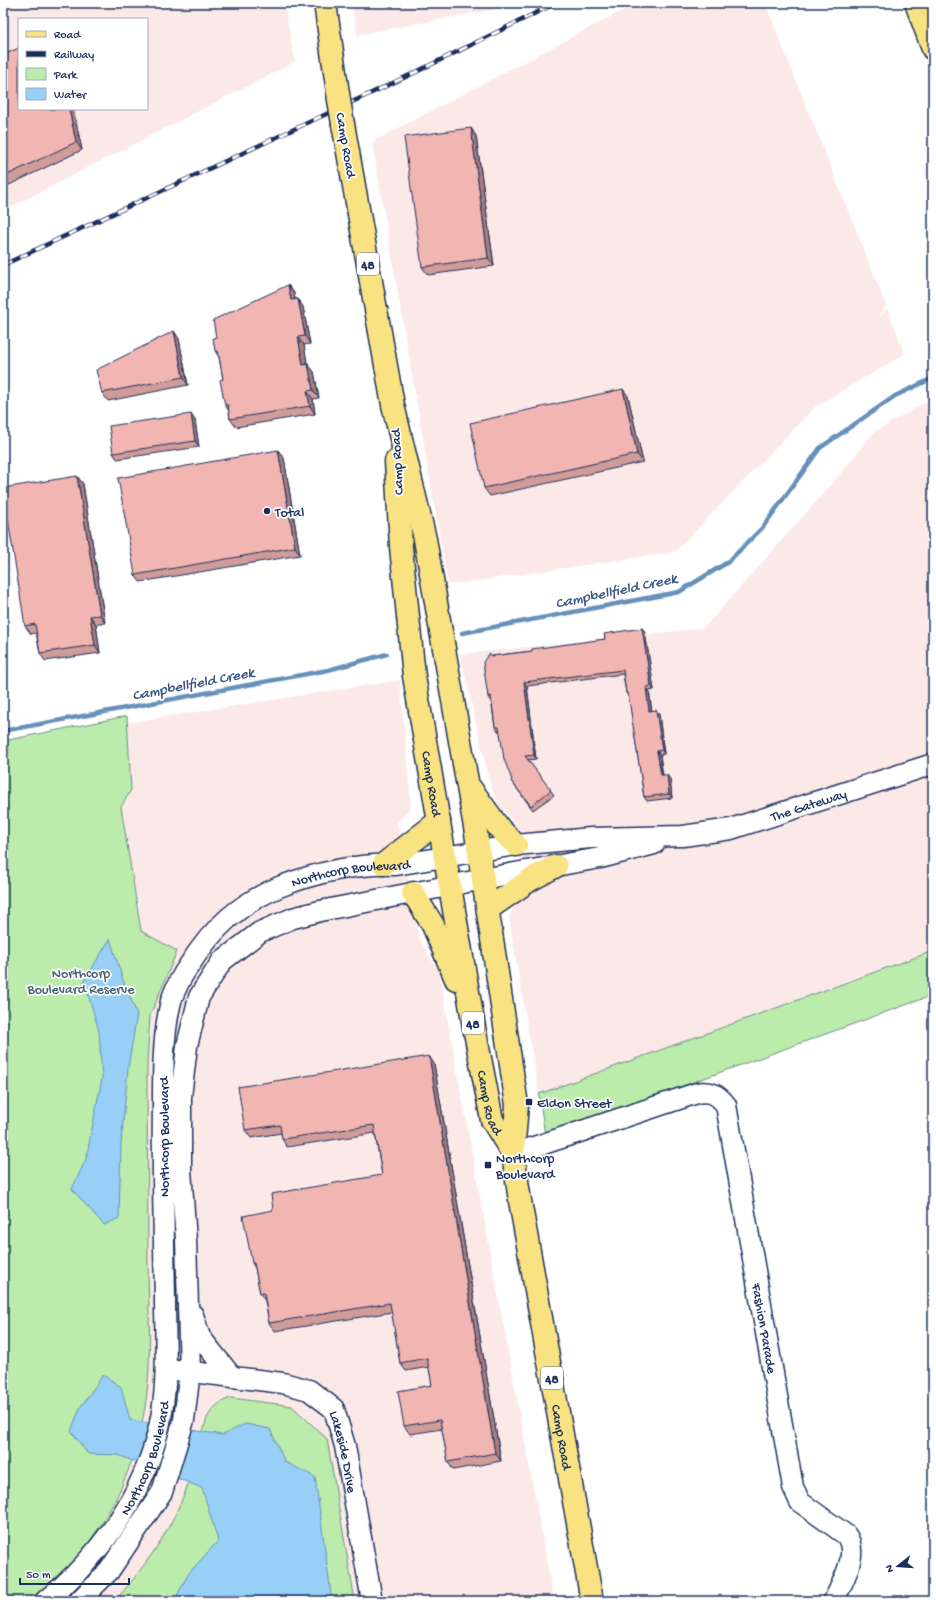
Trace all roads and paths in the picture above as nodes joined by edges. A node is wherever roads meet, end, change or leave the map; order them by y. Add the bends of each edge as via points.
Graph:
1 (325, 3) edge
2 (916, 3) edge
3 (933, 49) edge
4 (393, 405) junction
5 (933, 764) edge
6 (468, 784) junction
7 (439, 821) junction
8 (683, 836) junction
9 (516, 845) junction
10 (479, 852) junction
11 (445, 857) junction
12 (384, 864) junction
13 (556, 866) junction
14 (484, 879) junction
15 (450, 886) junction
16 (413, 893) junction
17 (488, 909) junction
18 (474, 1027) junction
19 (513, 1154) junction
20 (186, 1294) junction
21 (166, 1369) junction
22 (190, 1371) junction
23 (232, 1377) junction
24 (45, 1601) edge
25 (79, 1601) edge
26 (372, 1601) edge
27 (592, 1601) edge
28 (834, 1601) edge

1 - 4 main road, Camp Road / 48, bridge via 338,100
2 - 3 main road
4 - 6 main road, Camp Road / 48 via 425,540
4 - 7 main road, Camp Road / 48 via 409,637
5 - 8 street, The Gateway via 731,830
6 - 9 main road via 499,828
6 - 10 main road, Camp Road / 48
7 - 11 main road, Camp Road / 48
7 - 12 main road
8 - 9 street, The Gateway via 591,838
8 - 13 street, The Gateway via 600,858
9 - 10 street, The Gateway
10 - 11 street, Northcorp Boulevard
10 - 14 main road, Camp Road / 48
11 - 12 street, Northcorp Boulevard via 396,865
11 - 15 main road, Camp Road / 48
12 - 21 street, Northcorp Boulevard via 317,873 250,900 215,929 183,975 172,1000 167,1029 163,1100
13 - 14 street, The Gateway
13 - 17 main road via 530,880
14 - 15 street, Northcorp Boulevard
14 - 17 main road, Camp Road / 48
15 - 16 street, Northcorp Boulevard
15 - 18 main road, Camp Road / 48
16 - 18 main road via 441,940
16 - 20 street, Northcorp Boulevard via 320,911 293,918 260,932 222,961 199,997 187,1046 180,1097
17 - 19 main road, Camp Road / 48 via 517,1105
18 - 19 main road, Camp Road / 48 via 492,1120
19 - 27 main road, Camp Road / 48
19 - 28 street, Fashion Parade via 697,1093 715,1094 726,1105 792,1487 800,1502 841,1530 850,1540 852,1549 851,1560
20 - 22 street, Northcorp Boulevard
20 - 23 street via 200,1337
21 - 22 street, Lakeside Drive
21 - 24 street, Northcorp Boulevard via 162,1412 143,1476 111,1532 81,1568
22 - 23 street, Lakeside Drive
22 - 25 street, Northcorp Boulevard via 184,1420 162,1492 109,1571
23 - 26 street, Lakeside Drive via 283,1383 309,1390 334,1409 345,1446

